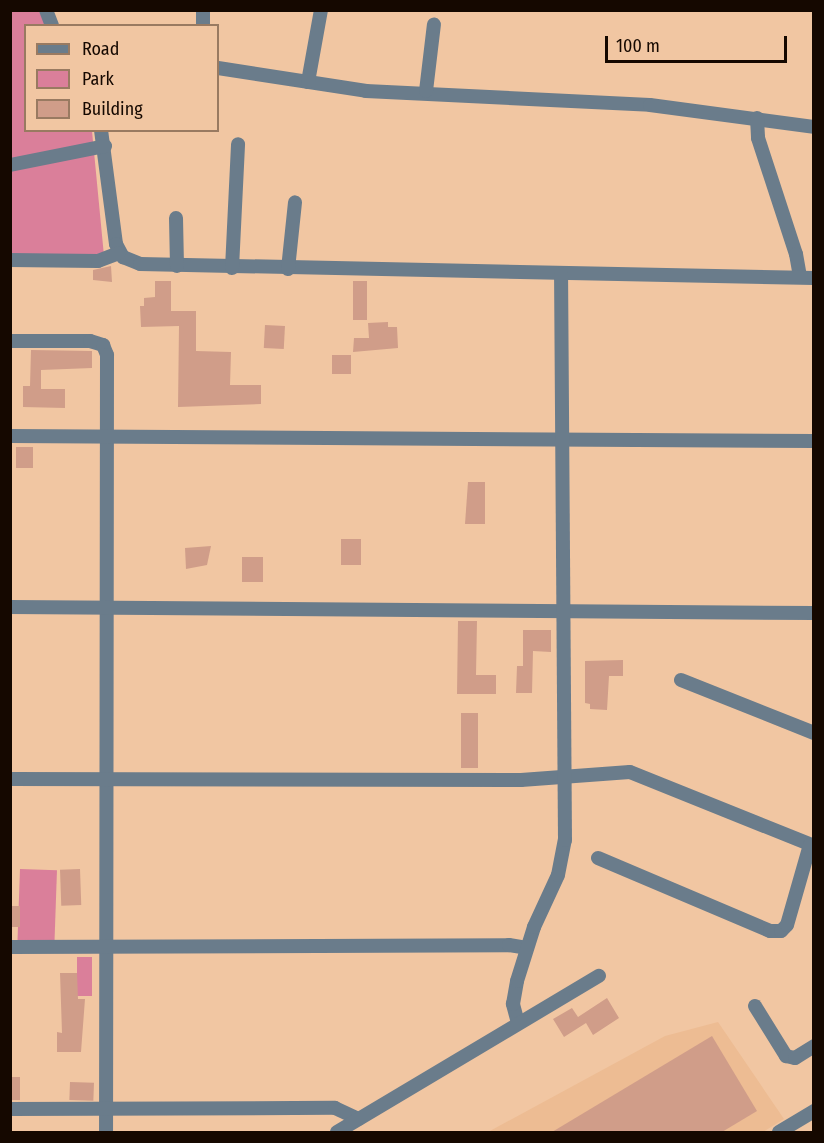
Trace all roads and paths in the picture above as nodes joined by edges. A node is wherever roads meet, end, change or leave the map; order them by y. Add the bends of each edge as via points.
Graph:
1 (45, 10) edge
2 (321, 10) edge
3 (51, 24) edge
4 (434, 24) dead end
5 (219, 68) edge
6 (308, 82) junction
7 (426, 92) junction
8 (757, 118) junction
9 (813, 127) edge
10 (102, 132) edge
11 (238, 144) dead end
12 (105, 146) junction
13 (10, 165) edge
14 (295, 202) dead end
15 (176, 218) dead end
16 (119, 254) junction
17 (10, 260) edge
18 (177, 266) junction
19 (232, 268) junction
20 (288, 269) junction
21 (561, 273) junction
22 (807, 277) edge
23 (10, 341) edge
24 (10, 436) edge
25 (105, 437) junction
26 (565, 439) junction
27 (813, 441) edge
28 (10, 607) edge
29 (104, 608) junction
30 (564, 611) junction
31 (813, 613) edge
32 (681, 680) dead end
33 (813, 733) edge
34 (566, 776) junction
35 (105, 778) junction
36 (10, 779) edge
37 (812, 846) edge
38 (598, 858) dead end
39 (10, 947) edge
40 (107, 948) junction
41 (526, 948) junction
42 (599, 976) dead end
43 (755, 1006) dead end
44 (518, 1023) junction
45 (813, 1046) edge
46 (10, 1108) edge
47 (106, 1109) junction
48 (813, 1111) edge
49 (359, 1119) junction
50 (106, 1132) edge
51 (336, 1132) edge
52 (779, 1132) edge

1 - 3 street
2 - 6 street
4 - 7 street
5 - 6 street
6 - 7 street via 366,91
7 - 8 street via 650,105
8 - 9 street
8 - 22 street via 758,138
10 - 12 street
11 - 19 street
12 - 13 street
12 - 16 street
14 - 20 street
15 - 18 street
16 - 17 street via 98,261
16 - 18 street via 140,264
18 - 19 street
19 - 20 street
20 - 21 street
21 - 22 street
21 - 26 street
23 - 25 street via 90,341 103,345 107,355
24 - 25 street
25 - 26 street
25 - 29 street
26 - 27 street
26 - 30 street
28 - 29 street
29 - 30 street
29 - 35 street
30 - 31 street
30 - 34 street
32 - 33 street
34 - 35 street via 521,780
34 - 37 street via 615,771 636,774
34 - 41 street via 562,862
35 - 36 street
35 - 40 street
37 - 38 street via 787,925 770,931
39 - 40 street
40 - 41 street
40 - 47 street
41 - 44 street via 514,998
42 - 44 street
43 - 45 street via 786,1056 795,1058
44 - 49 street
46 - 47 street
47 - 49 street via 335,1108
47 - 50 street
48 - 52 street
49 - 51 street

